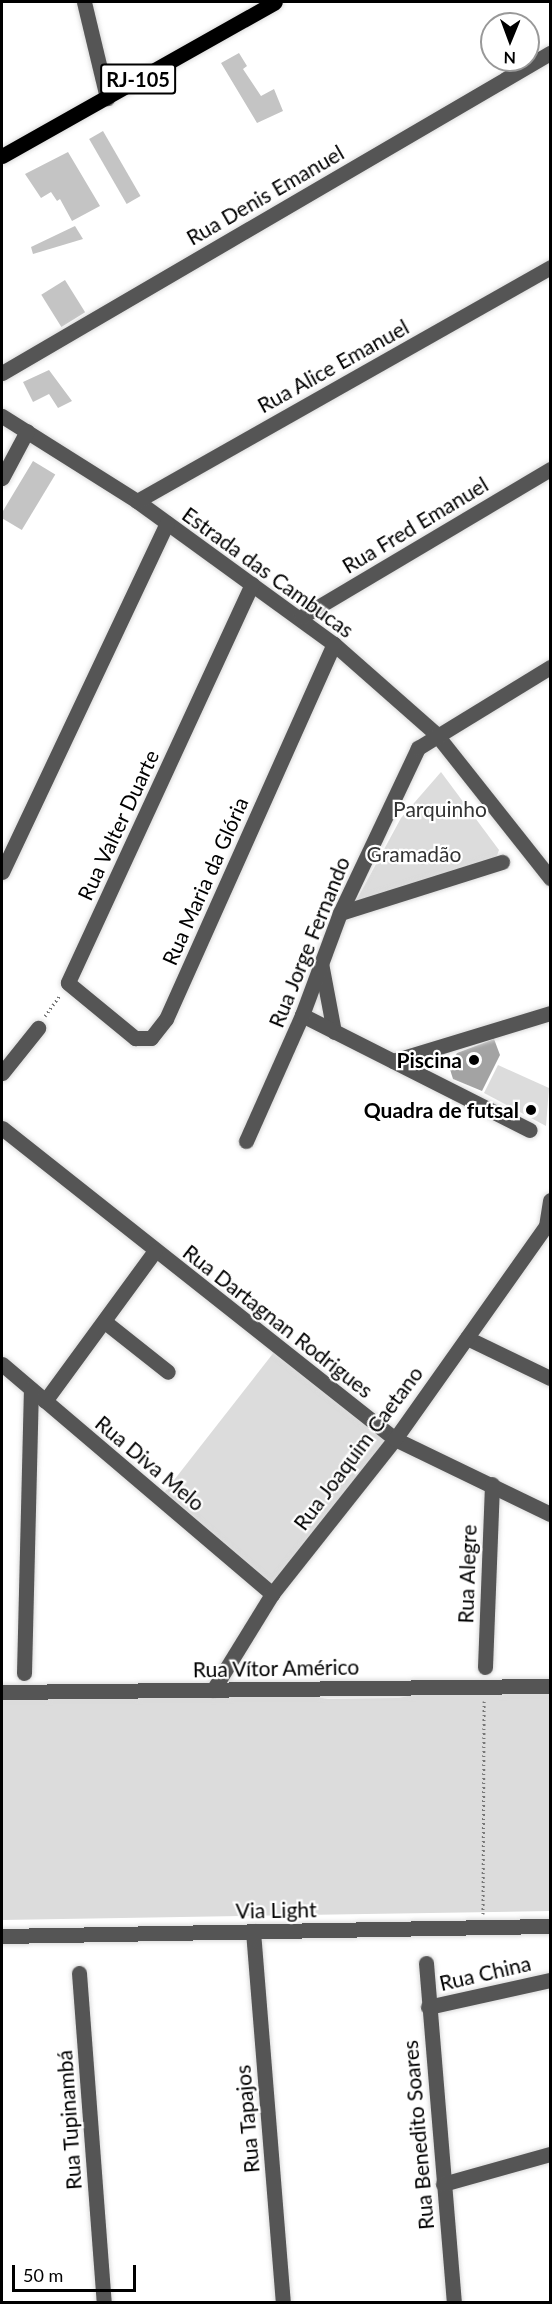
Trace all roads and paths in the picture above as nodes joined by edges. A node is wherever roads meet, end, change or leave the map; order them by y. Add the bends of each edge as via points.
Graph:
1 (84, 2) edge
2 (275, 2) edge
3 (550, 53) edge
4 (106, 98) junction
5 (2, 156) edge
6 (550, 267) edge
7 (2, 373) edge
8 (2, 416) edge
9 (27, 431) junction
10 (550, 469) edge
11 (2, 478) edge
12 (137, 501) junction
13 (167, 524) junction
14 (252, 584) junction
15 (301, 617) junction
16 (334, 644) junction
17 (550, 667) edge
18 (436, 734) junction
19 (502, 862) dead end
20 (2, 872) edge
21 (550, 876) edge
22 (340, 913) junction
23 (321, 963) junction
24 (68, 983) junction
25 (550, 1013) edge
26 (302, 1015) junction
27 (38, 1028) joint
28 (334, 1032) junction
29 (393, 1061) junction
30 (2, 1073) edge
31 (2, 1128) edge
32 (530, 1130) dead end
33 (246, 1142) dead end
34 (550, 1200) edge
35 (548, 1227) edge
36 (154, 1252) junction
37 (105, 1322) junction
38 (467, 1338) junction
39 (2, 1364) edge
40 (168, 1372) dead end
41 (550, 1378) edge
42 (31, 1389) junction
43 (45, 1401) junction
44 (396, 1439) junction
45 (492, 1484) junction
46 (550, 1514) edge
47 (272, 1594) junction
48 (485, 1667) dead end
49 (24, 1673) dead end
50 (484, 1686) junction
51 (550, 1686) edge
52 (213, 1690) junction
53 (2, 1692) edge
54 (550, 1926) edge
55 (483, 1927) junction
56 (253, 1931) junction
57 (2, 1936) edge
58 (426, 1963) dead end
59 (79, 1973) dead end
60 (550, 1980) edge
61 (428, 2007) junction
62 (550, 2154) edge
63 (443, 2184) junction
64 (104, 2302) edge
65 (283, 2302) edge
66 (454, 2302) edge

1 - 4 street
2 - 4 main road, RJ-105
3 - 7 street, Rua Denis Emanuel
4 - 5 main road, RJ-105
6 - 12 street, Rua Alice Emanuel
8 - 9 street, Estrada das Cambucas
9 - 11 street
9 - 12 street, Estrada das Cambucas
10 - 15 street, Rua Fred Emanuel
12 - 13 street, Estrada das Cambucas
13 - 14 street, Estrada das Cambucas
13 - 20 street
14 - 15 street, Estrada das Cambucas
14 - 24 street, Rua Valter Duarte
15 - 16 street, Estrada das Cambucas
16 - 18 street, Estrada das Cambucas
16 - 24 street, Rua Maria da Glória via 158,1031 151,1038 135,1038
17 - 18 street, Rua Jorge Fernando
18 - 21 street, Estrada das Cambucas
18 - 22 street, Rua Jorge Fernando via 418,748
19 - 22 street
22 - 23 street, Rua Jorge Fernando
23 - 26 street, Rua Jorge Fernando
23 - 28 street
24 - 27 path
25 - 29 street
26 - 28 street
26 - 33 street, Rua Jorge Fernando
27 - 30 street
28 - 29 street
29 - 32 street
31 - 36 street, Rua Dartagnan Rodrigues
34 - 35 street, Rua Joaquim Caetano
35 - 38 street, Rua Joaquim Caetano
36 - 37 street
36 - 44 street, Rua Dartagnan Rodrigues
37 - 40 street
37 - 43 street
38 - 41 street
38 - 44 street, Rua Joaquim Caetano
39 - 42 street, Rua Diva Melo
42 - 43 street, Rua Diva Melo
42 - 49 street
43 - 47 street, Rua Diva Melo
44 - 45 street, Rua Dartagnan Rodrigues
44 - 47 street, Rua Joaquim Caetano
45 - 46 street, Rua Dartagnan Rodrigues
45 - 48 street, Rua Alegre
47 - 52 street, Rua Joaquim Caetano
50 - 51 street, Rua Vítor Américo
50 - 52 street, Rua Vítor Américo
50 - 55 path
52 - 53 street, Rua Vítor Américo
54 - 55 street, Via Light
55 - 56 street, Via Light
56 - 57 street, Via Light
56 - 65 street, Rua Tapajos
58 - 61 street, Rua Benedito Soares
59 - 64 street, Rua Tupinambá
60 - 61 street, Rua China
61 - 63 street, Rua Benedito Soares
62 - 63 street
63 - 66 street, Rua Benedito Soares

